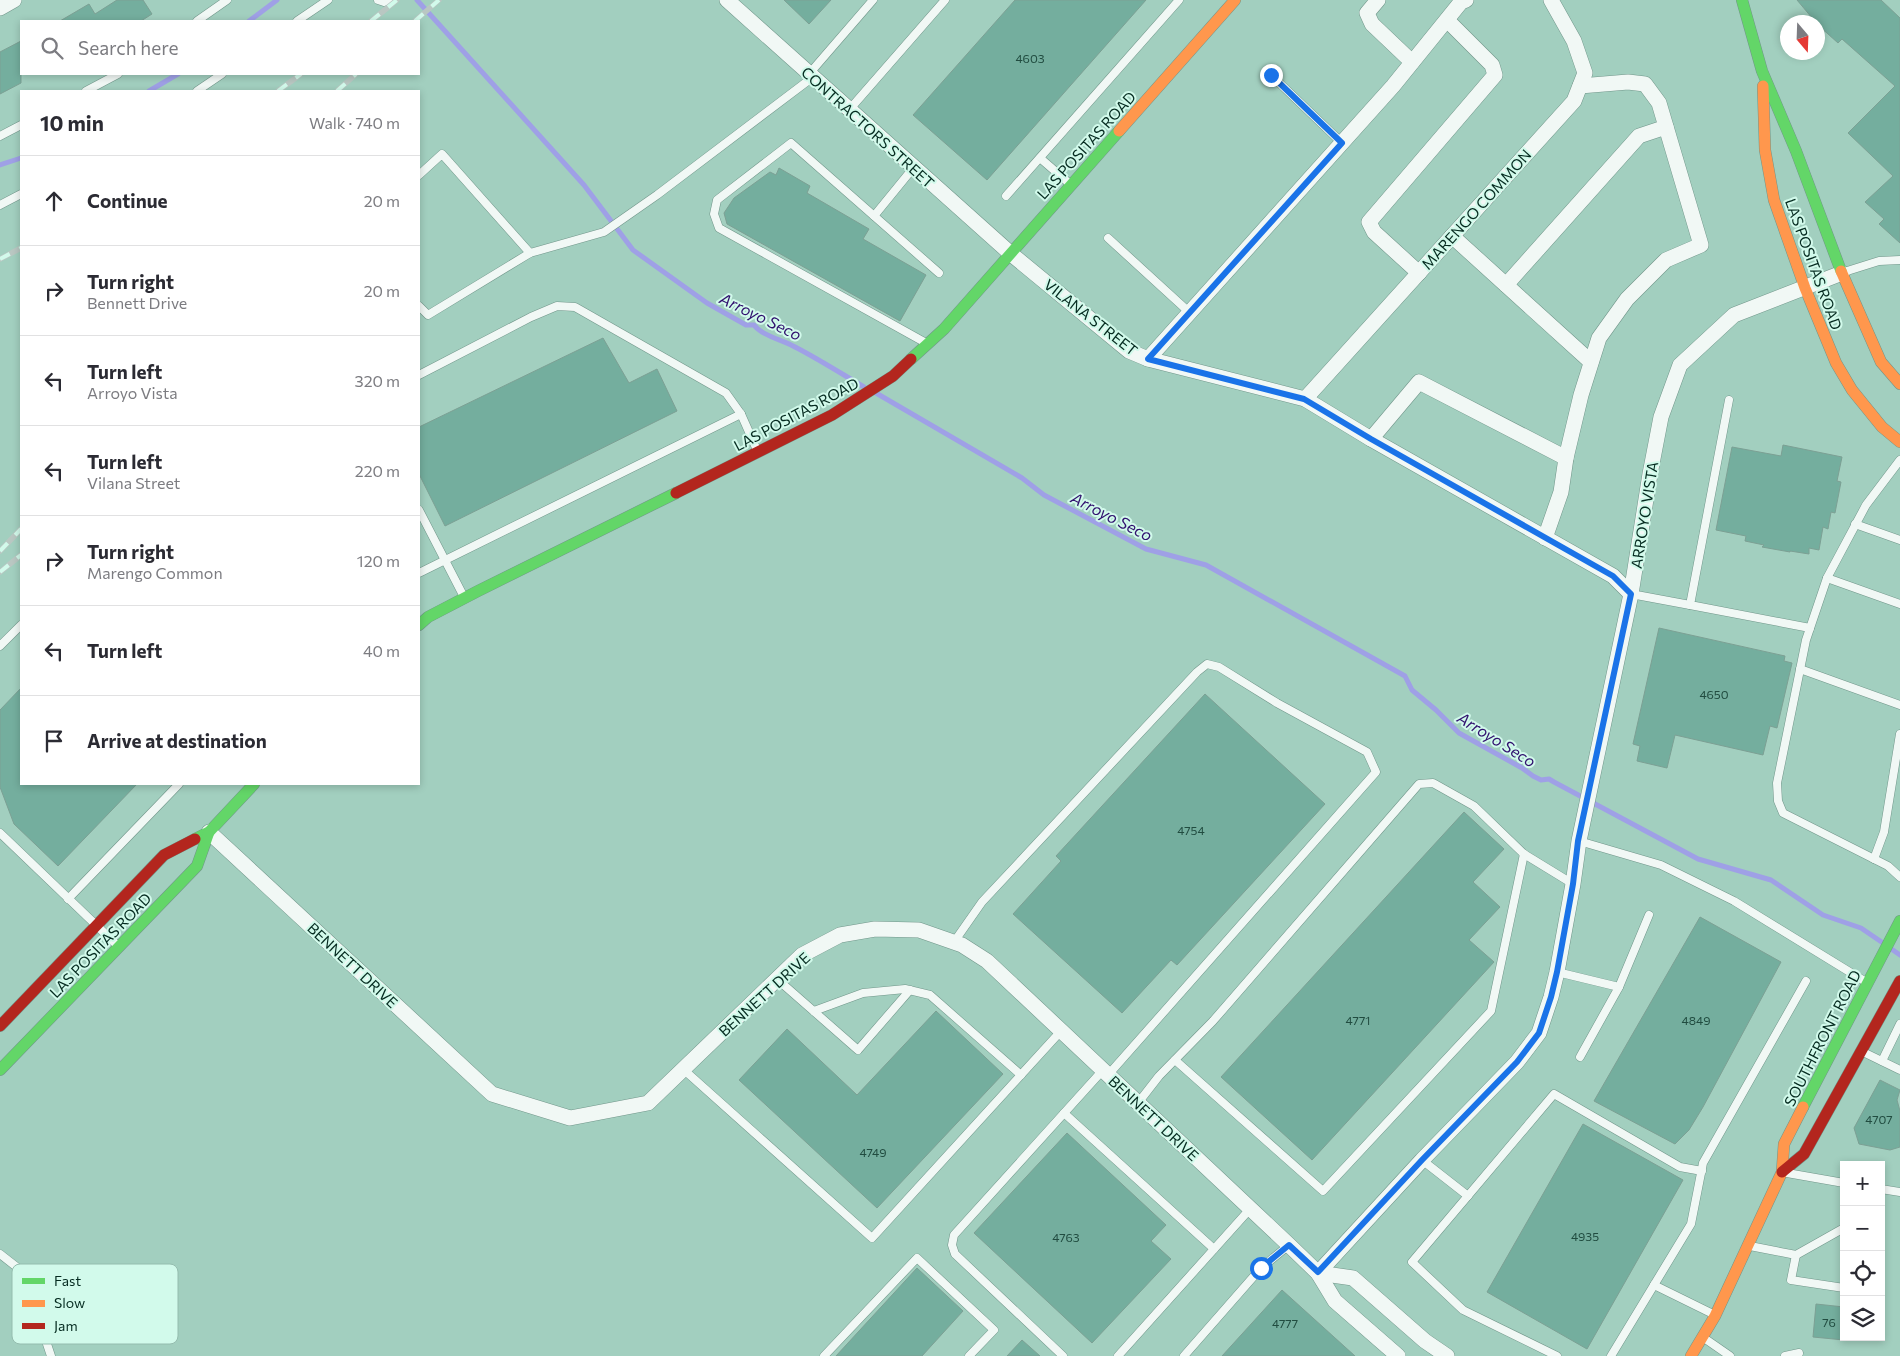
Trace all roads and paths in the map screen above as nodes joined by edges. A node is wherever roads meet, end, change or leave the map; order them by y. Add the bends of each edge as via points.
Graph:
1 (14, 0) edge
2 (227, 0) edge
3 (328, 0) edge
4 (378, 0) edge
5 (390, 0) edge
6 (727, 0) edge
7 (873, 0) edge
8 (945, 0) edge
9 (1179, 0) edge
10 (1235, 0) edge
11 (1378, 0) edge
12 (1466, 0) edge
13 (1551, 0) edge
14 (1742, 0) edge
15 (0, 8) edge
16 (198, 20) edge
17 (298, 20) edge
18 (1447, 20) junction
19 (1412, 62) junction
20 (1762, 71) junction
21 (116, 75) edge
22 (221, 75) edge
23 (1271, 75) dead end
24 (811, 76) junction
25 (1580, 86) junction
26 (88, 90) edge
27 (198, 90) edge
28 (849, 110) junction
29 (20, 126) edge
30 (1666, 127) junction
31 (0, 136) edge
32 (1342, 143) junction
33 (1040, 158) junction
34 (914, 167) junction
35 (420, 174) edge
36 (1071, 184) junction
37 (20, 195) edge
38 (1006, 196) dead end
39 (0, 205) edge
40 (874, 216) junction
41 (1452, 236) junction
42 (1108, 238) dead end
43 (530, 253) junction
44 (1010, 253) junction
45 (1900, 260) edge
46 (939, 273) dead end
47 (1419, 273) junction
48 (1842, 273) junction
49 (1506, 285) junction
50 (1805, 288) junction
51 (420, 307) edge
52 (1190, 312) junction
53 (928, 344) junction
54 (1148, 359) junction
55 (1591, 362) junction
56 (420, 374) edge
57 (1900, 384) edge
58 (1304, 399) junction
59 (1729, 400) dead end
60 (741, 414) junction
61 (1371, 439) junction
62 (1900, 442) edge
63 (758, 452) junction
64 (1566, 458) junction
65 (1900, 460) edge
66 (420, 512) edge
67 (1855, 524) junction
68 (1545, 538) junction
69 (1900, 540) edge
70 (444, 561) junction
71 (420, 573) edge
72 (1827, 578) junction
73 (1631, 594) junction
74 (465, 598) junction
75 (1900, 604) edge
76 (1690, 605) junction
77 (420, 624) edge
78 (20, 626) edge
79 (1810, 628) junction
80 (0, 646) edge
81 (1800, 669) junction
82 (1900, 705) edge
83 (1900, 734) edge
84 (178, 785) edge
85 (253, 785) edge
86 (209, 832) junction
87 (0, 833) edge
88 (1578, 841) junction
89 (1524, 854) junction
90 (1874, 859) junction
91 (1900, 877) edge
92 (1573, 884) junction
93 (68, 899) junction
94 (1649, 915) dead end
95 (1899, 922) edge
96 (96, 925) junction
97 (954, 942) junction
98 (120, 947) junction
99 (1557, 972) junction
100 (777, 979) junction
101 (1869, 980) junction
102 (1806, 981) dead end
103 (1899, 984) edge
104 (1619, 987) junction
105 (910, 990) junction
106 (814, 1011) junction
107 (1900, 1024) edge
108 (0, 1026) edge
109 (1061, 1031) junction
110 (1861, 1051) junction
111 (1580, 1057) dead end
112 (1175, 1060) junction
113 (1882, 1061) junction
114 (683, 1069) junction
115 (0, 1070) edge
116 (1900, 1070) edge
117 (1105, 1072) junction
118 (1021, 1075) junction
119 (1138, 1103) junction
120 (1064, 1113) junction
121 (1422, 1160) junction
122 (1702, 1172) junction
123 (1782, 1172) junction
124 (1840, 1182) edge
125 (1885, 1190) edge
126 (1900, 1192) edge
127 (1468, 1196) junction
128 (1250, 1209) junction
129 (1840, 1230) edge
130 (1289, 1245) junction
131 (1748, 1246) junction
132 (1214, 1249) junction
133 (0, 1254) edge
134 (1796, 1255) junction
135 (13, 1264) edge
136 (1318, 1272) junction
137 (1654, 1285) junction
138 (1840, 1287) edge
139 (1715, 1316) junction
140 (1702, 1337) junction
141 (47, 1344) edge
142 (1799, 1353) dead end
143 (51, 1356) edge
144 (824, 1356) edge
145 (969, 1356) edge
146 (1063, 1356) edge
147 (1118, 1356) edge
148 (1184, 1356) edge
149 (1398, 1356) edge
150 (1447, 1356) edge
151 (1557, 1356) edge
152 (1611, 1356) edge
153 (1691, 1356) edge
154 (1730, 1356) edge
155 (1785, 1356) edge

1 - 15 street
2 - 16 lane
3 - 17 lane
4 - 5 lane
6 - 24 street, CONTRACTORS STREET
7 - 24 lane
8 - 28 lane
9 - 33 lane
10 - 36 main road, LAS POSITAS ROAD
11 - 19 street via 1367,13 1372,24
12 - 18 street
13 - 25 street, MARENGO COMMON via 1574,41 1585,73
14 - 20 main road, LAS POSITAS ROAD
18 - 19 street
18 - 47 street via 1492,65 1495,76 1369,222 1374,232
19 - 32 street
20 - 48 main road, LAS POSITAS ROAD via 1796,150
20 - 50 main road, LAS POSITAS ROAD via 1765,150 1774,200
21 - 26 lane
22 - 27 lane
23 - 32 lane
24 - 28 street, CONTRACTORS STREET
24 - 43 lane via 604,232
25 - 30 street via 1628,82 1645,84 1659,103
25 - 41 street, MARENGO COMMON via 1574,101
28 - 34 street, CONTRACTORS STREET
29 - 31 lane
30 - 49 street via 1639,136
30 - 55 street via 1701,245 1666,260 1626,299 1599,338
32 - 52 street
33 - 36 lane
33 - 38 lane
34 - 40 lane
34 - 44 street, CONTRACTORS STREET
35 - 43 lane via 442,154
36 - 44 main road, LAS POSITAS ROAD
37 - 39 lane
40 - 46 lane
40 - 53 lane via 791,143 717,200 714,214 719,228
41 - 47 street, MARENGO COMMON
41 - 49 street
42 - 52 lane
43 - 51 lane via 428,315
44 - 53 main road, LAS POSITAS ROAD
44 - 54 street, VILANA STREET via 1129,351
45 - 48 lane via 1879,261
47 - 58 street, MARENGO COMMON
48 - 50 street, ARROYO VISTA
48 - 57 main road, LAS POSITAS ROAD via 1881,362
49 - 55 street
50 - 62 main road, LAS POSITAS ROAD via 1839,369 1876,419
50 - 73 street, ARROYO VISTA via 1734,315 1680,366 1661,417
52 - 54 street
53 - 63 main road, LAS POSITAS ROAD via 893,376 832,416
54 - 58 street, VILANA STREET
55 - 64 street
56 - 60 lane via 531,317 557,306 575,307 726,393
58 - 61 street, VILANA STREET
59 - 76 lane
60 - 63 lane
60 - 70 lane
61 - 64 street via 1419,382
61 - 68 street, VILANA STREET
63 - 74 main road, LAS POSITAS ROAD
64 - 68 street via 1561,492
65 - 67 lane
66 - 70 lane
67 - 69 lane
67 - 72 lane
68 - 73 street, VILANA STREET via 1613,576
70 - 71 lane
70 - 74 lane
72 - 75 lane
72 - 79 lane
73 - 76 lane
73 - 88 street, ARROYO VISTA
74 - 77 main road, LAS POSITAS ROAD
76 - 79 lane
78 - 80 lane
79 - 81 lane
81 - 82 lane
81 - 90 lane via 1777,783 1778,801 1783,813
83 - 90 lane via 1884,832
84 - 93 lane
85 - 86 main road, LAS POSITAS ROAD
86 - 96 main road, LAS POSITAS ROAD via 164,855
86 - 98 main road, LAS POSITAS ROAD via 197,866
86 - 114 street, BENNETT DRIVE via 492,1094 570,1118 648,1103
87 - 93 lane
88 - 92 street, ARROYO VISTA
88 - 101 lane via 1661,865 1734,901
89 - 92 lane
89 - 112 lane via 1474,806 1434,782 1418,784 1214,1022
89 - 112 lane via 1491,1011 1323,1191
90 - 91 lane
92 - 99 street, ARROYO VISTA
93 - 96 lane
94 - 104 lane
95 - 101 main road, SOUTHFRONT ROAD
96 - 98 lane
96 - 108 main road, LAS POSITAS ROAD
97 - 100 street, BENNETT DRIVE via 919,930 874,929 840,935 802,955
97 - 109 street, BENNETT DRIVE via 986,961
97 - 117 lane via 982,902 1207,664 1219,666 1276,703 1368,752 1376,772
98 - 115 main road, LAS POSITAS ROAD
99 - 104 lane
99 - 121 street, ARROYO VISTA via 1539,1033 1517,1062
100 - 106 lane
100 - 114 street, BENNETT DRIVE
101 - 123 main road, SOUTHFRONT ROAD via 1784,1144
102 - 122 lane via 1708,1155
103 - 110 main road, SOUTHFRONT ROAD
104 - 111 lane
105 - 106 lane via 863,993
105 - 106 lane via 858,1050
105 - 118 lane via 930,995
107 - 113 lane
109 - 117 street, BENNETT DRIVE
109 - 118 lane
110 - 113 lane
110 - 123 main road, SOUTHFRONT ROAD via 1804,1154
112 - 119 lane
113 - 116 lane
114 - 118 lane via 872,1238
117 - 119 street, BENNETT DRIVE
117 - 120 lane
119 - 128 street, BENNETT DRIVE
120 - 132 lane
120 - 146 lane via 954,1235 952,1244 955,1254
121 - 127 lane
121 - 136 street, ARROYO VISTA
122 - 127 lane via 1680,1167 1554,1094
122 - 137 lane via 1691,1224
123 - 124 lane
123 - 131 main road, SOUTHFRONT ROAD
125 - 126 lane
127 - 151 lane via 1412,1262 1462,1310
128 - 130 street, BENNETT DRIVE
128 - 132 lane
129 - 134 lane
130 - 136 street, BENNETT DRIVE
130 - 148 lane via 1261,1268
131 - 134 lane
131 - 139 main road, SOUTHFRONT ROAD
132 - 147 lane
133 - 135 lane
134 - 138 lane via 1791,1280
136 - 149 street, BENNETT DRIVE via 1335,1301
136 - 150 street via 1353,1278 1425,1341
137 - 139 lane
137 - 152 lane
139 - 140 main road, SOUTHFRONT ROAD
140 - 153 main road, SOUTHFRONT ROAD
140 - 154 lane
141 - 143 lane
142 - 155 lane
144 - 145 lane via 917,1258 994,1330

